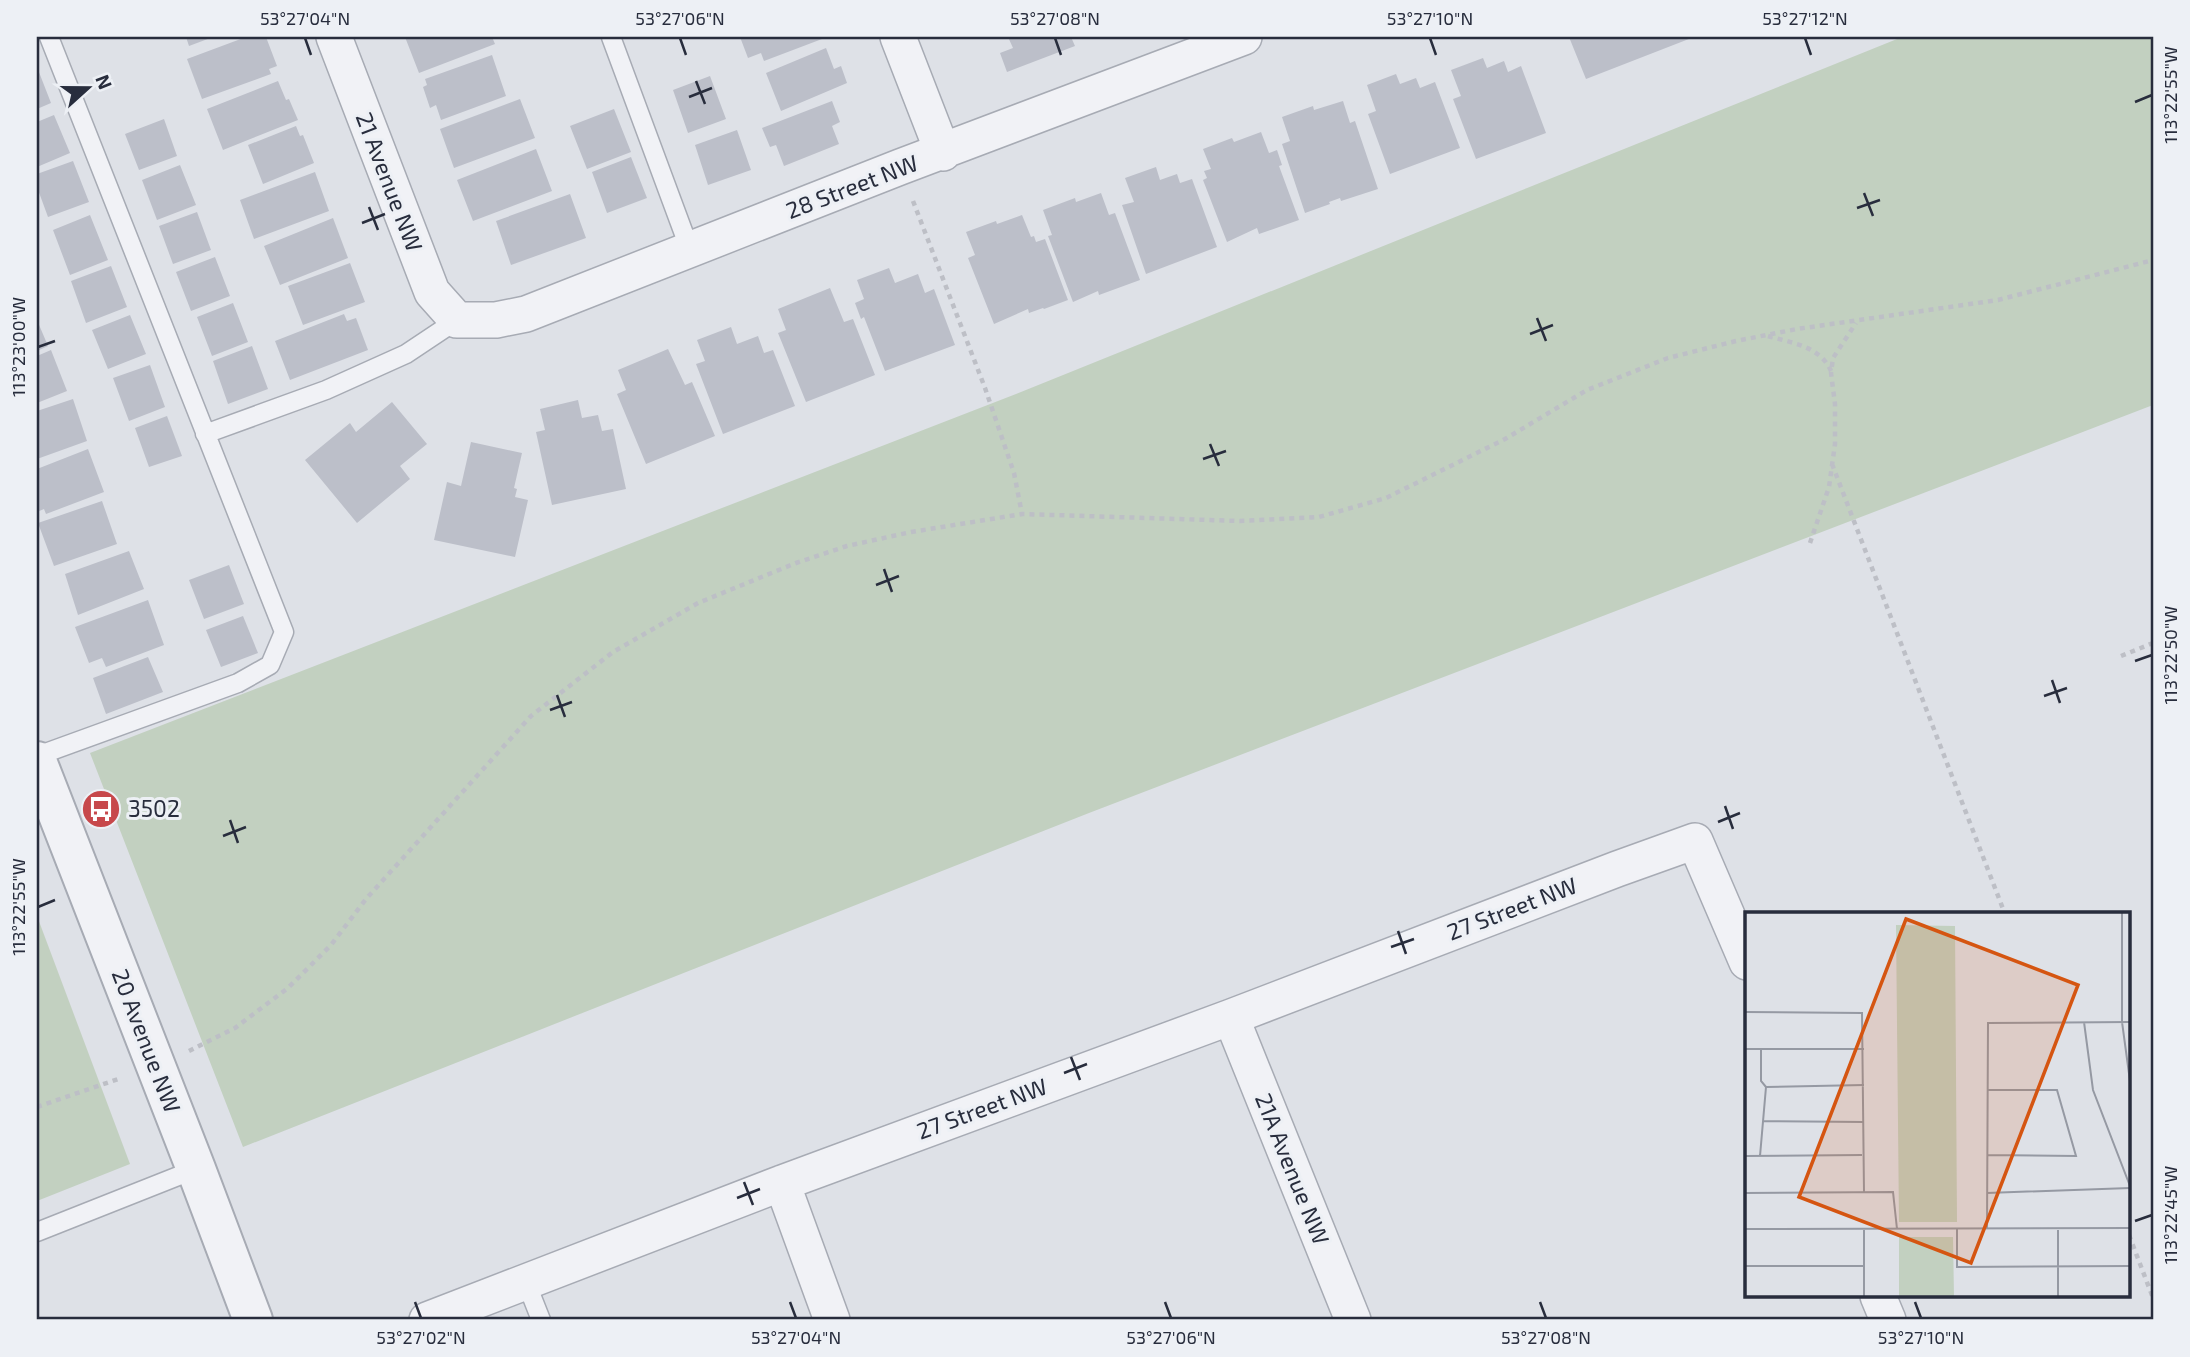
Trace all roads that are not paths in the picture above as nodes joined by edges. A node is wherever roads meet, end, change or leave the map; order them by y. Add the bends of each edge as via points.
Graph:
1 (49, 37) edge
2 (334, 37) edge
3 (611, 37) edge
4 (898, 37) edge
5 (1244, 37) edge
6 (1183, 48) edge
7 (943, 153) junction
8 (690, 250) junction
9 (457, 320) junction
10 (205, 434) junction
11 (37, 756) edge
12 (37, 761) edge
13 (1745, 957) edge
14 (1231, 1017) junction
15 (196, 1169) junction
16 (782, 1183) junction
17 (37, 1232) edge
18 (526, 1282) junction
19 (1879, 1298) edge
20 (253, 1320) edge
21 (426, 1320) edge
22 (541, 1320) edge
23 (832, 1320) edge
24 (1353, 1320) edge
25 (1888, 1320) edge

1 - 10 lane
2 - 9 street, 21 Avenue NW via 432,292
3 - 8 lane
4 - 7 street
5 - 6 street, 28 Street NW
6 - 7 street, 28 Street NW
7 - 8 street, 28 Street NW
8 - 9 street, 28 Street NW via 526,314
9 - 10 lane via 406,354 326,390
10 - 11 lane via 284,632 270,665 238,683
12 - 15 street, 20 Avenue NW
13 - 14 street, 27 Street NW via 1695,841
14 - 16 street, 27 Street NW
14 - 24 street, 21A Avenue NW
15 - 17 lane
15 - 20 street, 20 Avenue NW
16 - 18 street, 27 Street NW
16 - 23 street
18 - 21 street, 27 Street NW
18 - 22 lane
19 - 25 street

